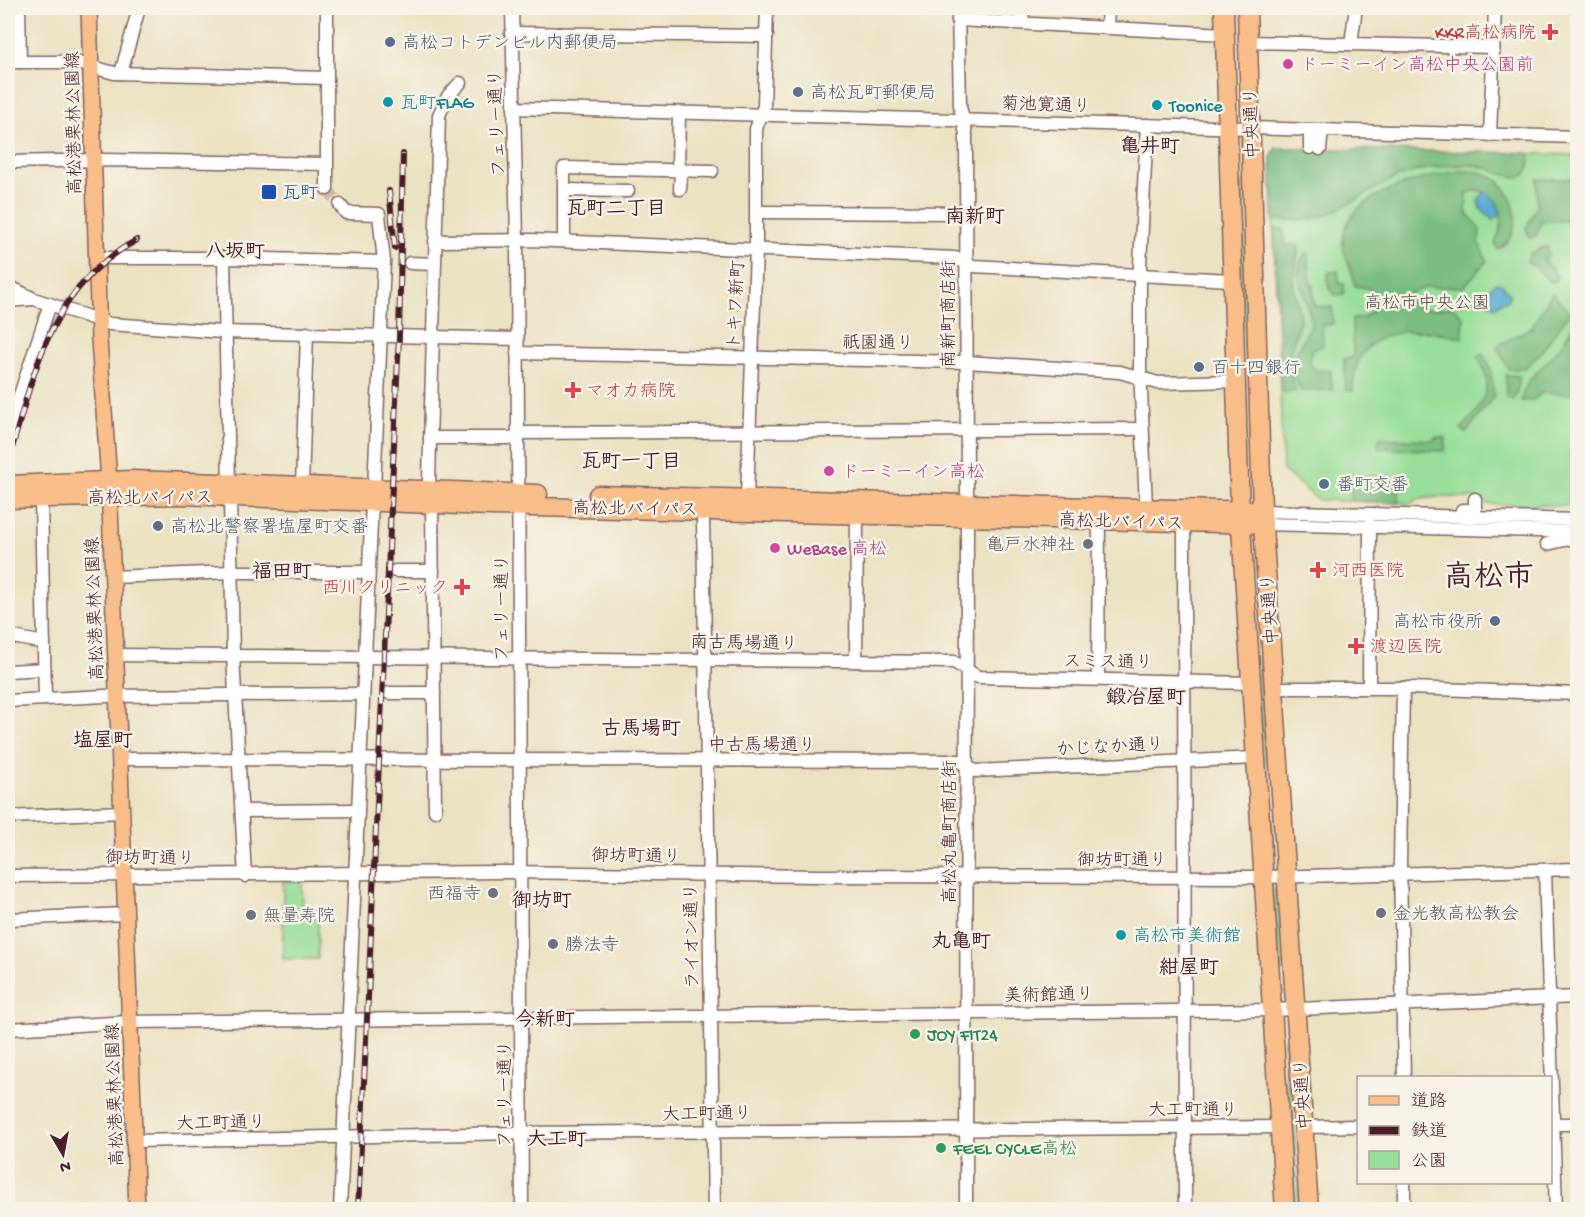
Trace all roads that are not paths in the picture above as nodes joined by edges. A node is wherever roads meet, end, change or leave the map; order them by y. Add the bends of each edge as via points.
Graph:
1 (18, 8) edge
2 (89, 8) edge
3 (139, 8) edge
4 (327, 8) edge
5 (512, 8) edge
6 (767, 8) edge
7 (1023, 8) edge
8 (1108, 8) edge
9 (1224, 8) edge
10 (1247, 8) edge
11 (1356, 8) edge
12 (1495, 8) edge
13 (958, 14) edge
14 (1022, 22) junction
15 (1107, 26) junction
16 (511, 33) junction
17 (1225, 34) junction
18 (766, 36) junction
19 (1248, 42) junction
20 (1351, 43) junction
21 (1493, 47) junction
22 (8, 62) edge
23 (21, 62) junction
24 (92, 66) junction
25 (121, 73) junction
26 (327, 78) junction
27 (460, 83) dead end
28 (514, 108) junction
29 (679, 113) junction
30 (761, 115) junction
31 (963, 119) junction
32 (1147, 125) junction
33 (1227, 127) junction
34 (1251, 128) junction
35 (1316, 130) junction
36 (1490, 135) junction
37 (1578, 137) edge
38 (1315, 148) dead end
39 (93, 161) junction
40 (8, 162) edge
41 (326, 164) junction
42 (678, 170) junction
43 (712, 171) dead end
44 (327, 189) tunnel mouth
45 (680, 189) dead end
46 (564, 190) junction
47 (628, 191) dead end
48 (340, 205) tunnel mouth
49 (757, 212) junction
50 (966, 213) junction
51 (517, 240) junction
52 (435, 241) junction
53 (564, 241) junction
54 (756, 250) junction
55 (97, 258) junction
56 (224, 258) junction
57 (384, 262) junction
58 (410, 263) dead end
59 (966, 263) junction
60 (434, 264) junction
61 (1140, 275) junction
62 (1231, 280) junction
63 (8, 286) edge
64 (34, 299) junction
65 (8, 301) edge
66 (50, 304) junction
67 (99, 320) junction
68 (225, 332) junction
69 (307, 333) junction
70 (381, 336) junction
71 (431, 337) junction
72 (517, 339) junction
73 (517, 353) junction
74 (751, 357) junction
75 (966, 362) junction
76 (1141, 380) junction
77 (1235, 381) junction
78 (1142, 429) junction
79 (8, 431) edge
80 (966, 432) junction
81 (749, 433) junction
82 (518, 436) junction
83 (430, 438) junction
84 (8, 485) edge
85 (302, 487) junction
86 (109, 488) junction
87 (230, 491) junction
88 (967, 493) dead end
89 (373, 495) junction
90 (431, 497) junction
91 (747, 497) junction
92 (41, 498) junction
93 (8, 499) edge
94 (1475, 499) dead end
95 (518, 500) junction
96 (1146, 507) junction
97 (857, 514) junction
98 (1432, 515) junction
99 (1240, 517) junction
100 (703, 518) dead end
101 (1263, 518) junction
102 (1099, 520) junction
103 (1578, 520) edge
104 (1184, 523) junction
105 (1370, 525) junction
106 (967, 526) dead end
107 (1578, 535) edge
108 (1547, 544) dead end
109 (395, 571) dead end
110 (433, 571) junction
111 (231, 572) junction
112 (368, 572) junction
113 (112, 577) junction
114 (8, 636) edge
115 (44, 643) junction
116 (115, 655) junction
117 (233, 656) junction
118 (364, 656) junction
119 (434, 657) junction
120 (520, 657) junction
121 (705, 659) junction
122 (856, 661) junction
123 (44, 669) junction
124 (966, 670) junction
125 (8, 671) edge
126 (1098, 679) junction
127 (1185, 681) junction
128 (1251, 683) junction
129 (1369, 687) junction
130 (1275, 688) junction
131 (1403, 688) junction
132 (389, 693) dead end
133 (434, 693) junction
134 (1578, 693) edge
135 (236, 694) junction
136 (363, 694) junction
137 (118, 696) junction
138 (45, 699) junction
139 (8, 701) edge
140 (1255, 758) junction
141 (120, 759) junction
142 (241, 759) junction
143 (360, 759) junction
144 (434, 759) junction
145 (519, 760) junction
146 (1184, 760) junction
147 (707, 762) junction
148 (967, 767) junction
149 (358, 810) junction
150 (243, 811) junction
151 (435, 811) dead end
152 (122, 812) junction
153 (8, 818) edge
154 (1578, 869) edge
155 (1545, 870) junction
156 (520, 872) junction
157 (1400, 872) junction
158 (356, 873) junction
159 (124, 874) junction
160 (708, 874) junction
161 (8, 876) edge
162 (245, 876) junction
163 (968, 876) junction
164 (1288, 876) junction
165 (1184, 877) junction
166 (1264, 877) junction
167 (126, 914) junction
168 (8, 919) edge
169 (1578, 997) edge
170 (1550, 998) junction
171 (1404, 1005) junction
172 (1296, 1009) junction
173 (1183, 1010) junction
174 (1273, 1010) junction
175 (967, 1013) junction
176 (711, 1015) junction
177 (349, 1019) junction
178 (521, 1019) junction
179 (130, 1022) junction
180 (8, 1029) edge
181 (1404, 1076) edge
182 (1551, 1076) edge
183 (1552, 1124) edge
184 (1578, 1124) edge
185 (1280, 1126) junction
186 (1357, 1126) edge
187 (1185, 1127) junction
188 (1304, 1127) junction
189 (966, 1129) junction
190 (713, 1132) junction
191 (522, 1133) junction
192 (344, 1137) junction
193 (135, 1142) junction
194 (1404, 1184) edge
195 (137, 1209) edge
196 (340, 1209) edge
197 (522, 1209) edge
198 (714, 1209) edge
199 (966, 1209) edge
200 (1185, 1209) edge
201 (1285, 1209) edge
202 (1309, 1209) edge
203 (1404, 1209) edge
204 (1556, 1209) edge

1 - 23 street
2 - 24 main road, 高松港栗林公園線
3 - 25 street
4 - 26 street
5 - 16 street, フェリー通り
6 - 18 street, トキワ新町
7 - 14 street
8 - 15 street
9 - 17 highway, 中央通り
10 - 19 highway, 中央通り
11 - 20 street
12 - 21 street
13 - 14 street
13 - 31 street, 南新町商店街
14 - 15 street
15 - 17 street
16 - 18 street
16 - 28 street, フェリー通り
17 - 33 highway, 中央通り
18 - 30 street, トキワ新町
19 - 20 street
19 - 34 highway, 中央通り
20 - 21 street
21 - 36 street
22 - 23 street
23 - 24 street via 75,62
24 - 25 street
24 - 39 main road, 高松港栗林公園線
25 - 26 street
26 - 41 street
27 - 52 street via 439,115
28 - 29 street, 菊池寛通り
28 - 51 street, フェリー通り
29 - 30 street, 菊池寛通り
29 - 42 street
30 - 31 street, 菊池寛通り
30 - 49 street, トキワ新町 via 756,129
31 - 32 street, 菊池寛通り
31 - 50 street, 南新町商店街
32 - 33 street, 菊池寛通り
32 - 61 street
33 - 34 street, 菊池寛通り
33 - 62 highway, 中央通り
34 - 35 street, 菊池寛通り
34 - 101 highway, 中央通り
35 - 36 street, 菊池寛通り
35 - 38 street
36 - 37 street, 菊池寛通り
39 - 40 street
39 - 41 street
39 - 55 main road, 高松港栗林公園線
41 - 44 street
42 - 43 street
42 - 45 street
42 - 46 street via 564,168
46 - 47 street
46 - 53 street
48 - 57 street via 346,213 379,214
49 - 50 street
49 - 54 street, トキワ新町
50 - 59 street, 南新町商店街
51 - 52 street
51 - 53 street
51 - 72 street, フェリー通り
52 - 60 street
53 - 54 street
54 - 59 street via 955,258
54 - 74 street, トキワ新町
55 - 56 street
55 - 67 main road, 高松港栗林公園線
56 - 57 street
56 - 68 street
57 - 70 street
58 - 60 street
59 - 61 street
59 - 75 street, 南新町商店街
60 - 71 street
61 - 62 street
61 - 76 street
62 - 77 highway, 中央通り
63 - 64 street
64 - 65 street
64 - 66 street
66 - 67 street
66 - 79 street
67 - 68 street
67 - 86 main road, 高松港栗林公園線
68 - 69 street
68 - 87 street
69 - 70 street
69 - 85 street
70 - 71 street
70 - 89 street
71 - 72 street
71 - 83 street
72 - 73 street, フェリー通り
73 - 74 street, 祇園通り
73 - 82 street, フェリー通り
74 - 75 street, 祇園通り
74 - 81 street, トキワ新町
75 - 76 street, 祇園通り via 1120,372
75 - 80 street, 南新町商店街
76 - 77 street, 祇園通り
76 - 78 street
77 - 99 highway, 中央通り
78 - 80 street
78 - 96 street
80 - 81 street
80 - 88 street, 南新町商店街
81 - 82 street
81 - 91 street, トキワ新町
82 - 83 street
82 - 95 street, フェリー通り
83 - 90 street
84 - 86 highway, 高松北バイパス
85 - 87 highway, 高松北バイパス
85 - 89 highway, 高松北バイパス
86 - 87 highway, 高松北バイパス
86 - 92 highway, 高松北バイパス
86 - 113 main road, 高松港栗林公園線
87 - 89 highway, 高松北バイパス
87 - 111 street
89 - 90 highway, 高松北バイパス
89 - 112 street
90 - 95 highway, 高松北バイパス
90 - 110 street
91 - 95 highway, 高松北バイパス
91 - 96 highway, 高松北バイパス
92 - 93 highway, 高松北バイパス
92 - 115 street
94 - 98 street via 1475,510 1439,510
95 - 97 highway, 高松北バイパス
95 - 120 street, フェリー通り
96 - 99 highway, 高松北バイパス
97 - 102 highway, 高松北バイパス
97 - 122 street
98 - 101 street
98 - 103 street
99 - 101 highway, 高松北バイパス
99 - 104 highway, 高松北バイパス
99 - 128 highway, 中央通り
100 - 121 street, ライオン通り
101 - 105 street
101 - 130 highway, 中央通り
102 - 104 highway, 高松北バイパス
102 - 126 street
104 - 127 street
105 - 107 street
105 - 129 street
106 - 124 street, 高松丸亀町商店街
107 - 108 street
109 - 110 street
110 - 119 street
111 - 112 street
111 - 113 street
111 - 117 street
112 - 118 street
113 - 116 main road, 高松港栗林公園線
114 - 115 street
115 - 123 street
116 - 117 street, 南古馬場通り
116 - 137 main road, 高松港栗林公園線
117 - 118 street, 南古馬場通り
117 - 135 street
118 - 119 street, 南古馬場通り
118 - 136 street
119 - 120 street, 南古馬場通り
119 - 133 street
120 - 121 street, 南古馬場通り
120 - 145 street, フェリー通り
121 - 122 street, 南古馬場通り
121 - 147 street, ライオン通り
122 - 124 street, 南古馬場通り via 954,662
123 - 125 street
123 - 138 street
124 - 126 street, スミス通り via 978,677
124 - 148 street, 高松丸亀町商店街
126 - 127 street, スミス通り
127 - 128 street, スミス通り
127 - 146 street
128 - 140 highway, 中央通り
129 - 130 street
129 - 131 street
130 - 164 highway, 中央通り
131 - 134 street
131 - 157 street
132 - 133 street
133 - 144 street
135 - 136 street
135 - 137 street
135 - 142 street
136 - 143 street
137 - 138 street
137 - 141 main road, 高松港栗林公園線
138 - 139 street
140 - 146 street, かじなか通り
140 - 166 highway, 中央通り
141 - 142 street, 中古馬場通り
141 - 152 main road, 高松港栗林公園線
142 - 143 street, 中古馬場通り
142 - 150 street
143 - 144 street, 中古馬場通り
143 - 149 street
144 - 145 street, 中古馬場通り
144 - 151 street
145 - 147 street, 中古馬場通り
145 - 156 street, フェリー通り
146 - 148 street, かじなか通り via 975,771
146 - 165 street
147 - 148 street, 中古馬場通り via 959,761
147 - 160 street, ライオン通り
148 - 163 street, 高松丸亀町商店街
149 - 150 street
149 - 158 street
150 - 162 street
152 - 153 street
152 - 159 main road, 高松港栗林公園線
154 - 155 street, 御坊町通り
155 - 157 street, 御坊町通り
155 - 170 street
156 - 158 street, 御坊町通り
156 - 160 street, 御坊町通り
156 - 178 street, フェリー通り
157 - 164 street, 御坊町通り
157 - 171 street
158 - 162 street, 御坊町通り
158 - 177 street
159 - 161 street, 御坊町通り
159 - 162 street, 御坊町通り
159 - 167 main road, 高松港栗林公園線
160 - 163 street, 御坊町通り
160 - 176 street, ライオン通り
163 - 165 street, 御坊町通り
163 - 175 street, 高松丸亀町商店街
164 - 166 street, 御坊町通り
164 - 172 highway, 中央通り
165 - 166 street, 御坊町通り
165 - 173 street
166 - 174 highway, 中央通り
167 - 168 street
167 - 179 main road, 高松港栗林公園線
169 - 170 street, 美術館通り
170 - 171 street, 美術館通り
170 - 182 street
171 - 172 street, 美術館通り
171 - 181 street
172 - 174 street, 美術館通り
172 - 188 highway, 中央通り
173 - 174 street, 美術館通り
173 - 175 street, 美術館通り
173 - 187 street
174 - 185 highway, 中央通り
175 - 176 street, 美術館通り
175 - 189 street, 高松丸亀町商店街
176 - 178 street, 美術館通り
176 - 190 street, ライオン通り
177 - 178 street, 美術館通り
177 - 179 street, 美術館通り
177 - 192 street
178 - 191 street, フェリー通り
179 - 180 street, 美術館通り
179 - 193 main road, 高松港栗林公園線
183 - 184 street
183 - 204 street
185 - 187 street, 大工町通り
185 - 201 highway, 中央通り
186 - 188 street
187 - 189 street, 大工町通り
187 - 200 street
188 - 202 highway, 中央通り
189 - 190 street, 大工町通り
189 - 199 street, 高松丸亀町商店街
190 - 191 street, 大工町通り
190 - 198 street, ライオン通り
191 - 192 street, 大工町通り
191 - 197 street, フェリー通り
192 - 193 street, 大工町通り
192 - 196 street
193 - 195 main road, 高松港栗林公園線
194 - 203 street

